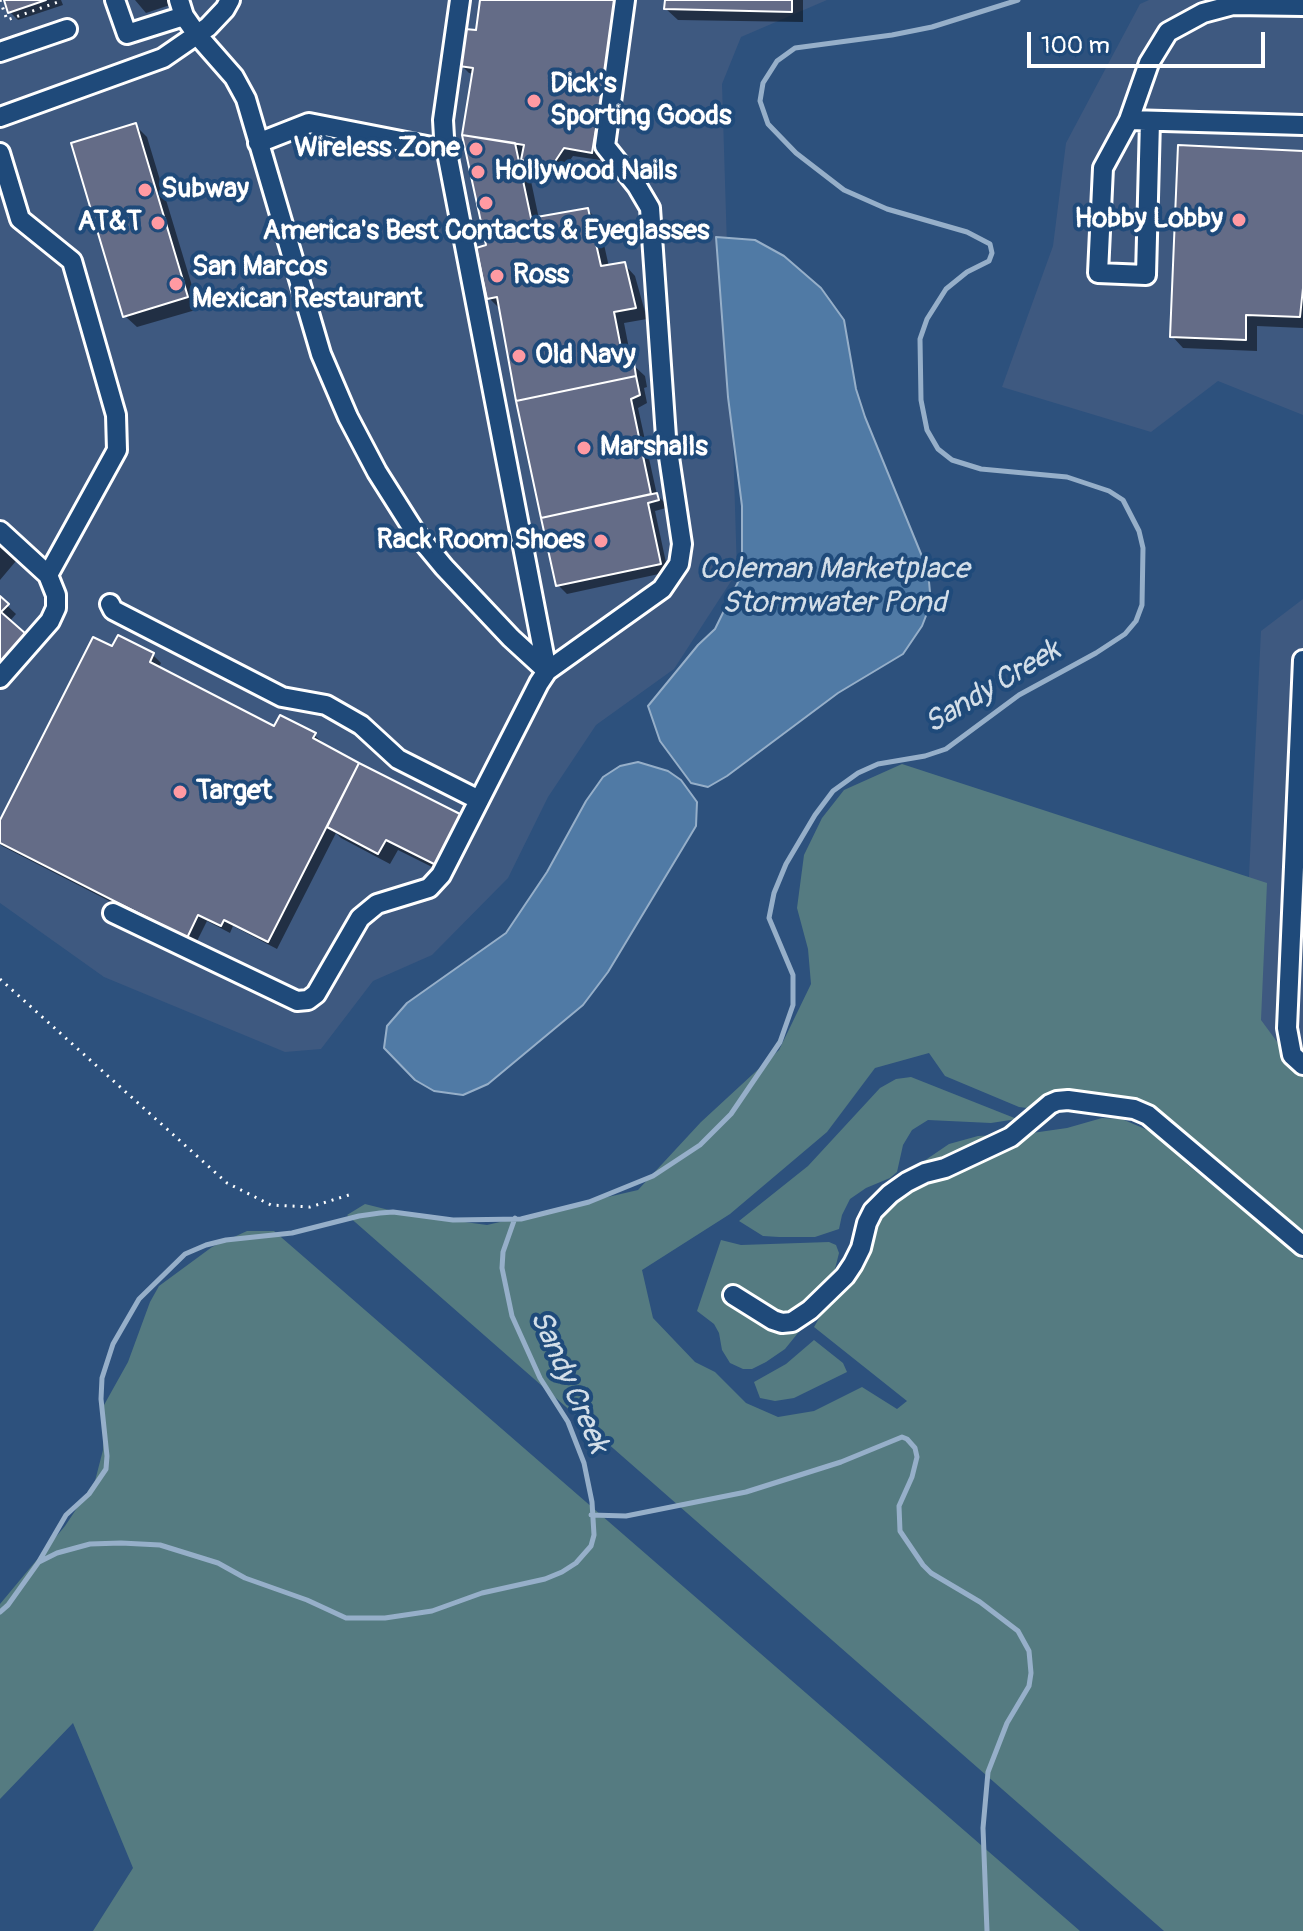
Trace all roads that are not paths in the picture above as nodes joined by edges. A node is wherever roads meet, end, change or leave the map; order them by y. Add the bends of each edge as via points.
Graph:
1 (115, 0) edge
2 (127, 0) edge
3 (230, 0) edge
4 (460, 0) edge
5 (625, 0) edge
6 (1303, 6) edge
7 (182, 8) edge
8 (67, 29) dead end
9 (138, 31) junction
10 (198, 36) junction
11 (0, 52) edge
12 (0, 117) edge
13 (1129, 120) junction
14 (1150, 121) junction
15 (1303, 125) edge
16 (258, 143) junction
17 (447, 150) junction
18 (0, 153) edge
19 (0, 531) edge
20 (48, 575) junction
21 (110, 604) dead end
22 (1303, 660) edge
23 (547, 671) junction
24 (0, 678) edge
25 (1300, 798) edge
26 (479, 800) junction
27 (113, 913) dead end
28 (1303, 1065) edge
29 (1303, 1246) edge
30 (733, 1295) dead end

1 - 9 street via 127,34
2 - 9 street
3 - 10 street
4 - 17 street via 443,120
5 - 23 street via 605,146 650,208 666,437 682,544 679,564 662,589
6 - 13 street via 1233,5 1203,13 1168,32 1149,63
7 - 9 street
7 - 10 street
8 - 11 street
10 - 12 street via 149,65
10 - 16 street via 234,77
13 - 14 street
13 - 14 street via 1103,168 1098,273 1146,275
14 - 15 street
16 - 17 street via 309,123
16 - 23 street via 321,354 377,472 444,567
17 - 23 street
18 - 20 street via 20,219 72,261 116,415 117,450
19 - 20 street
20 - 24 street via 56,595 50,621
21 - 26 street via 282,697 326,705 361,725 398,759
22 - 25 street
23 - 26 street
25 - 28 street via 1287,1028 1292,1055
26 - 27 street via 441,875 429,888 377,904 360,918 308,1000 297,1001
29 - 30 street via 1148,1115 1068,1100 1050,1104 1011,1137 925,1173 890,1194 873,1211 845,1276 792,1322 773,1320

